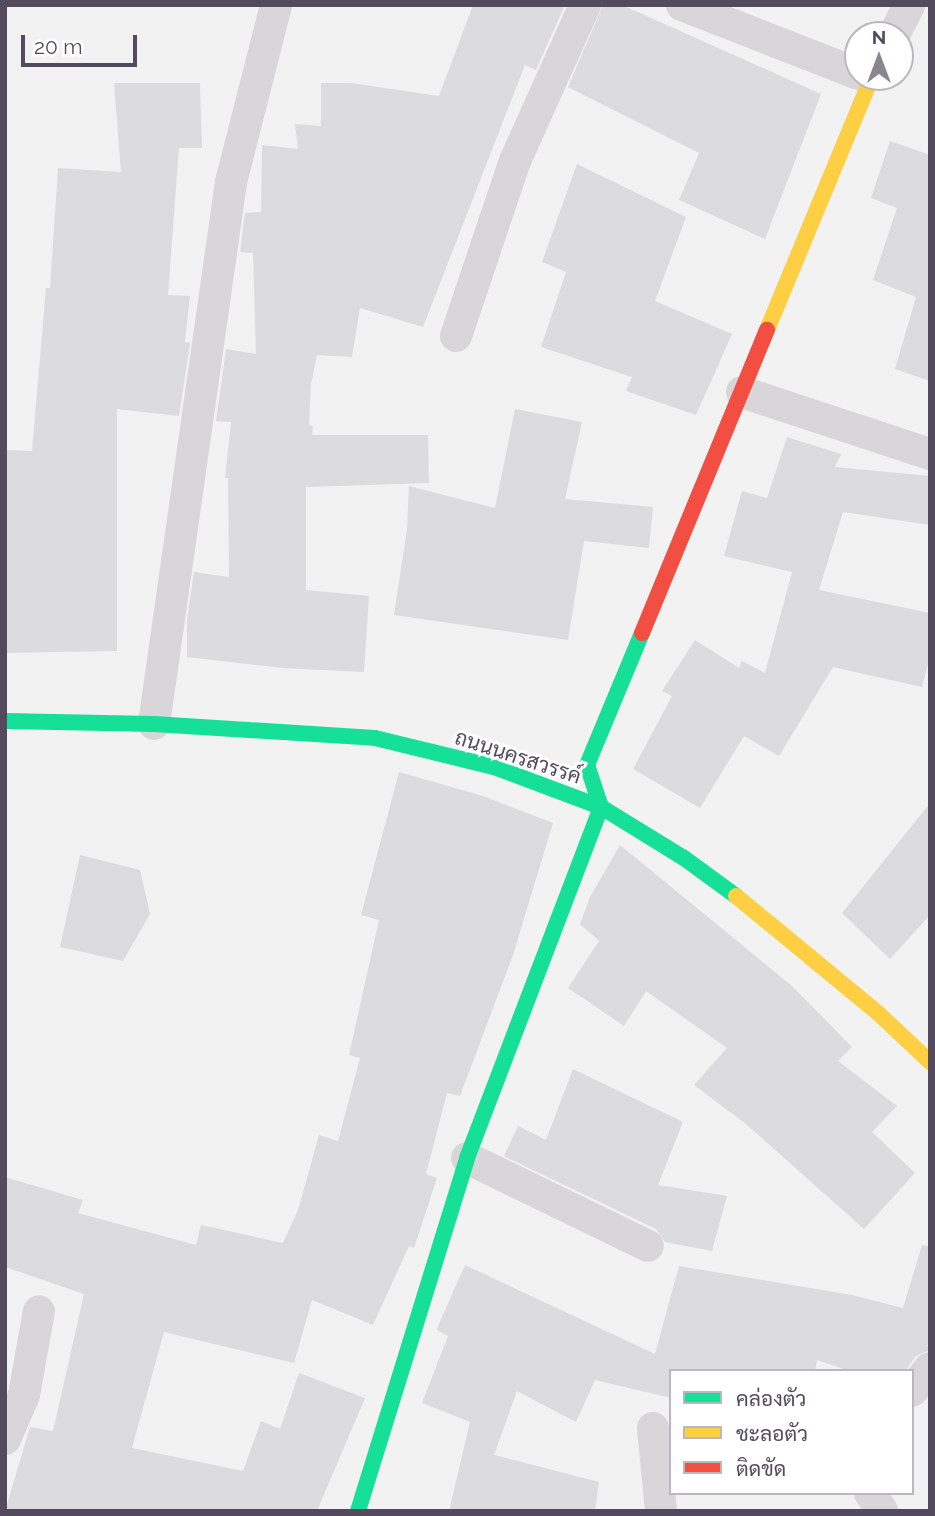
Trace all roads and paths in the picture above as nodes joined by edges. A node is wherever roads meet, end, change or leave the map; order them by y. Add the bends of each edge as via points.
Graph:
1 (276, 5) edge
2 (585, 5) edge
3 (682, 5) edge
4 (909, 5) edge
5 (901, 21) edge
6 (844, 68) edge
7 (861, 91) edge
8 (456, 336) dead end
9 (742, 392) junction
10 (930, 454) edge
11 (5, 721) edge
12 (154, 724) junction
13 (601, 807) junction
14 (930, 1062) edge
15 (467, 1158) junction
16 (648, 1246) dead end
17 (39, 1311) dead end
18 (930, 1368) edge
19 (914, 1388) edge
20 (653, 1428) dead end
21 (5, 1439) edge
22 (871, 1495) edge
23 (358, 1511) edge
24 (661, 1511) edge
25 (882, 1511) edge

1 - 12 street via 231,182
2 - 8 street via 515,161
3 - 6 street
4 - 5 street
7 - 9 street
9 - 10 street
9 - 13 street via 587,765
11 - 12 street, ถนนนครสวรรค์
12 - 13 street, ถนนนครสวรรค์ via 375,738 494,767
13 - 14 street, ถนนนครสวรรค์ via 744,902
13 - 15 street
15 - 16 street
15 - 23 street
17 - 21 street via 24,1395
18 - 19 street
20 - 24 street
22 - 25 street

